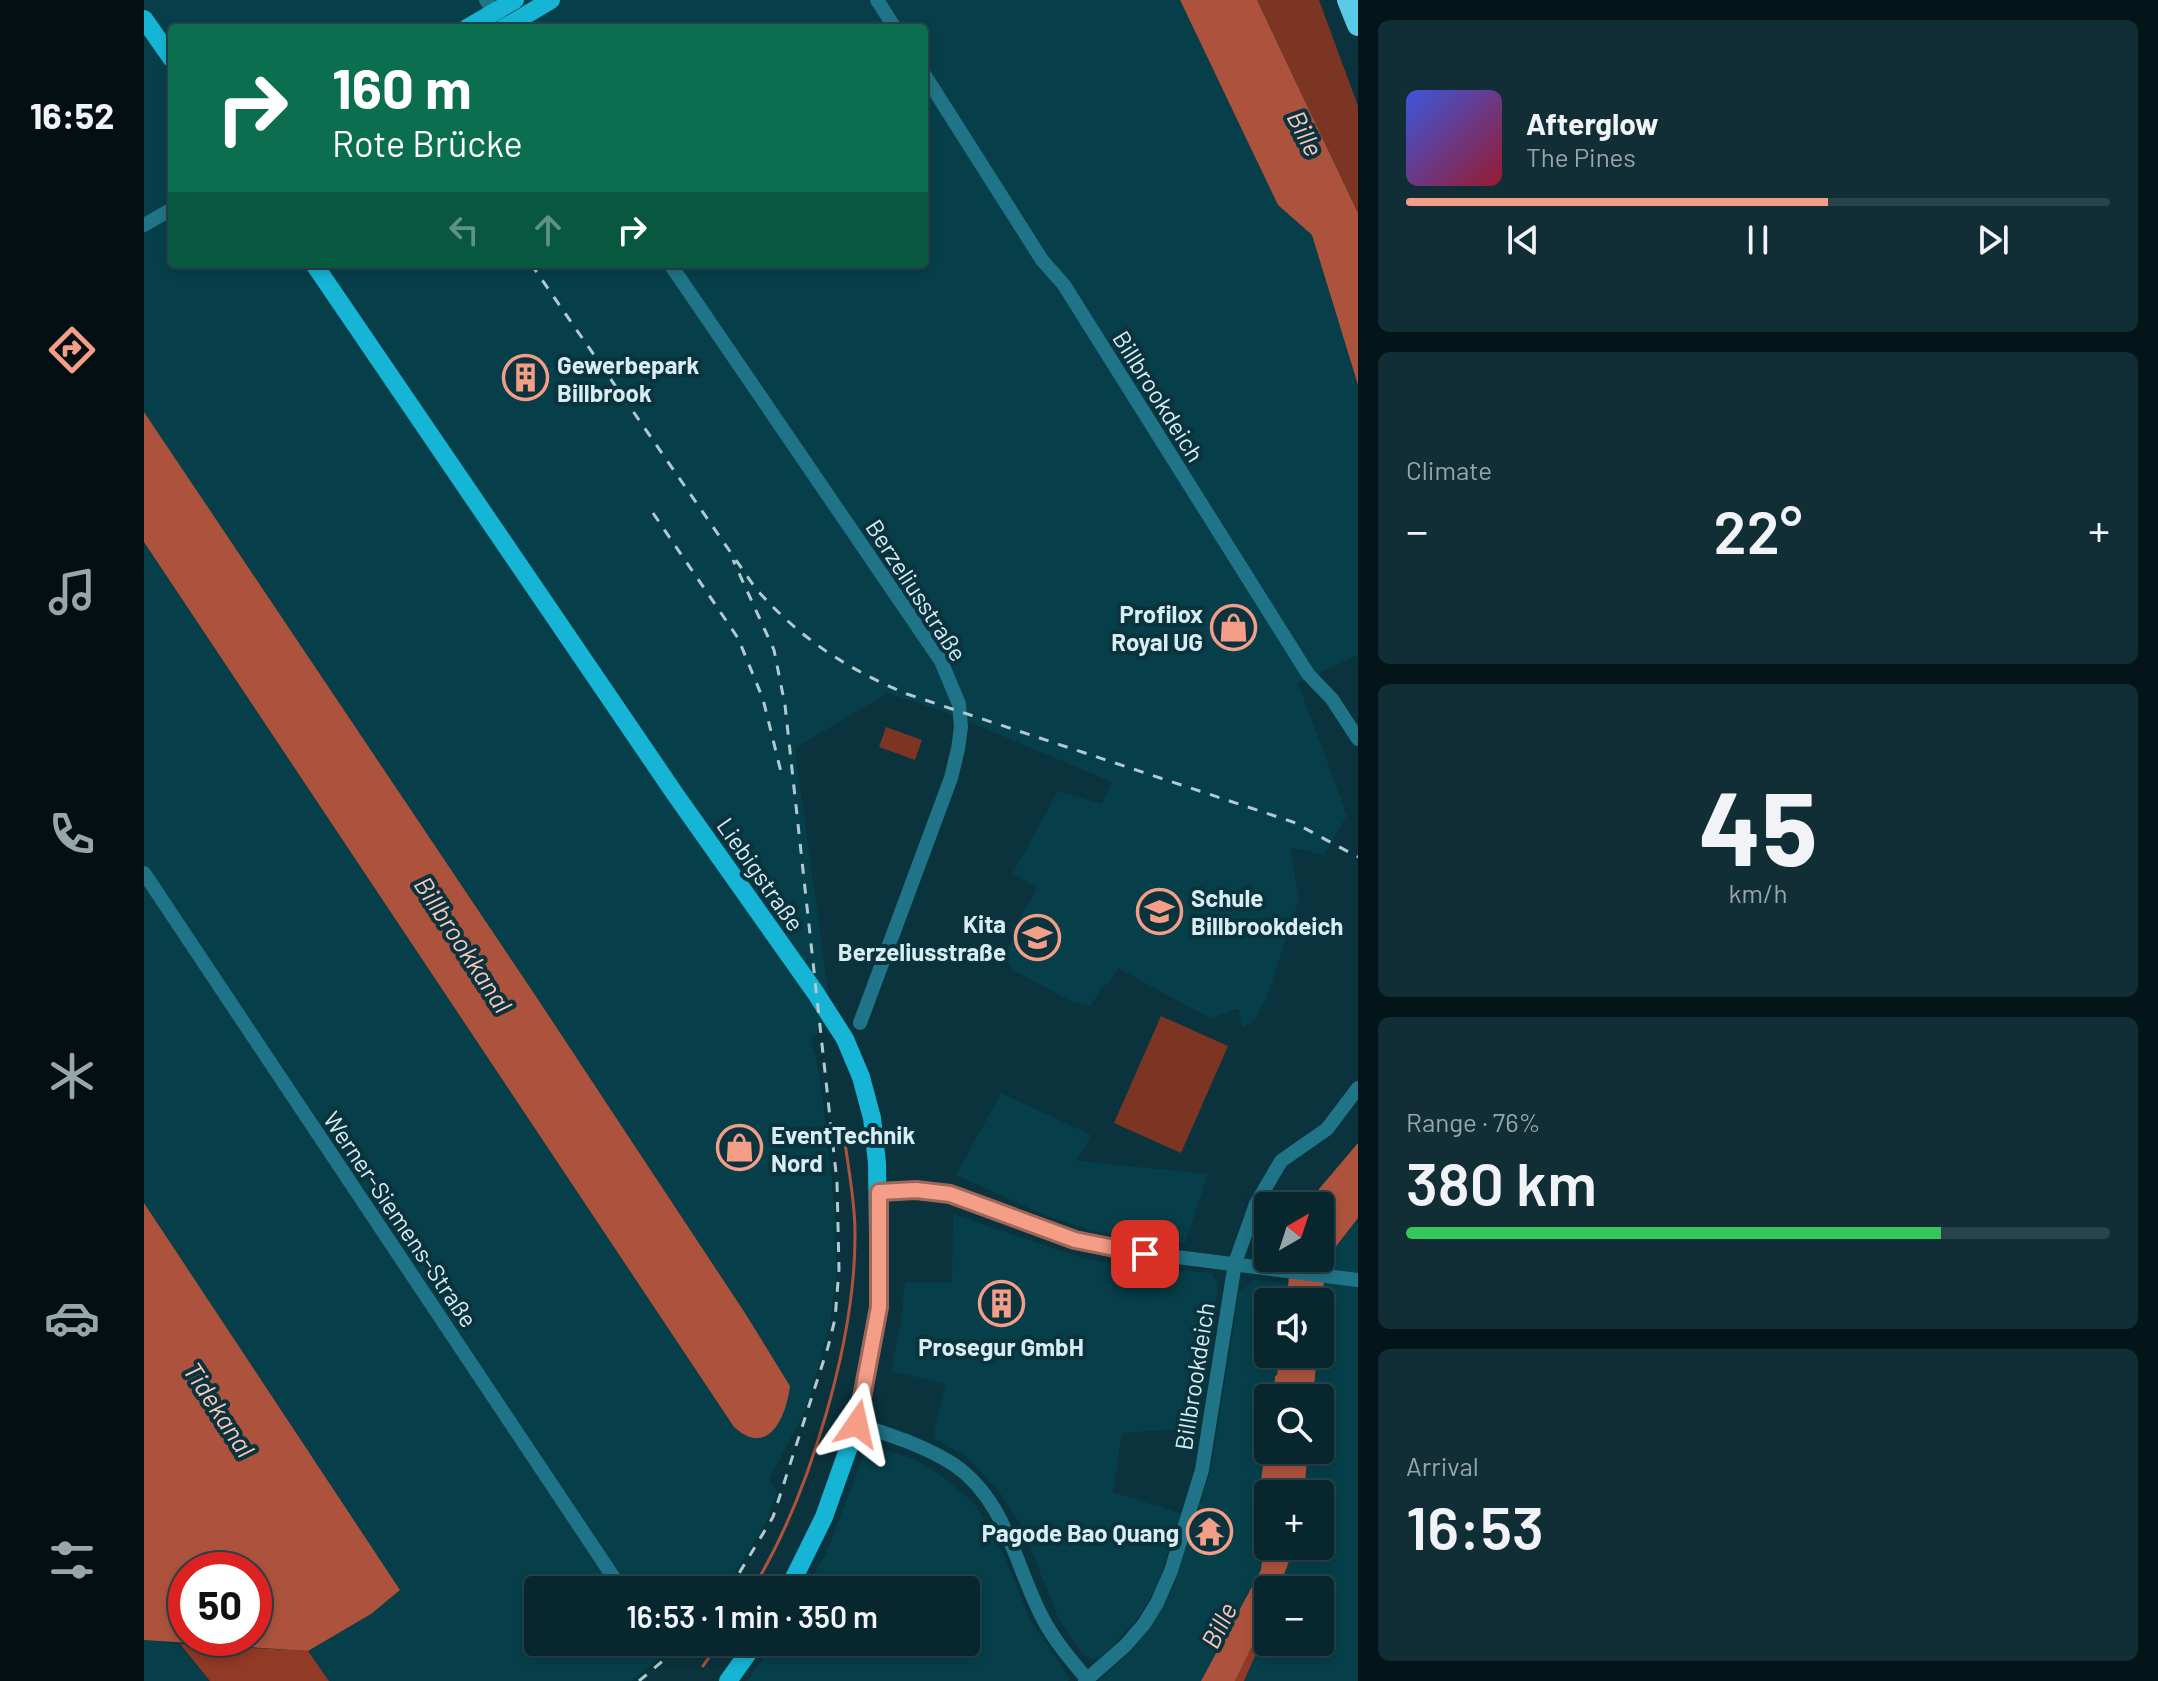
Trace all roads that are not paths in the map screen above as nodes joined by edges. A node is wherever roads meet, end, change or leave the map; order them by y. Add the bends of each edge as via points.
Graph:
1 (515, 0) edge
2 (551, 0) edge
3 (877, 0) edge
4 (1348, 0) edge
5 (490, 6) edge
6 (144, 19) edge
7 (471, 24) edge
8 (502, 24) edge
9 (512, 24) edge
10 (892, 24) edge
11 (1358, 25) edge
12 (168, 53) edge
13 (928, 80) edge
14 (168, 211) edge
15 (144, 225) edge
16 (317, 268) edge
17 (673, 268) edge
18 (1358, 739) edge
19 (144, 873) edge
20 (860, 1023) dead end
21 (1358, 1088) edge
22 (879, 1192) junction
23 (1235, 1263) junction
24 (1358, 1280) edge
25 (857, 1424) junction
26 (613, 1576) edge
27 (795, 1576) edge
28 (746, 1656) edge
29 (1086, 1680) edge
30 (728, 1681) edge

1 - 5 main road
2 - 9 main road
3 - 10 street
4 - 11 highway
5 - 7 main road
5 - 8 street
6 - 12 main road
13 - 18 street, Billbrookdeich via 1042,260 1064,285 1308,674
14 - 15 street
16 - 22 main road, Liebigstraße via 839,1029 865,1089
17 - 20 street, Berzeliusstraße via 941,661 959,704 961,727 951,778
19 - 26 street, Werner-Siemens-Straße
21 - 23 street, Billbrookdeich via 1327,1129 1281,1161 1256,1204
22 - 23 street via 950,1194 1106,1248
22 - 25 main road, Liebigstraße via 879,1307
23 - 24 street
23 - 29 street, Billbrookdeich via 1202,1470 1171,1571 1144,1624
25 - 27 main road, Liebigstraße via 824,1517
25 - 29 street via 931,1451 987,1497 1045,1622
28 - 30 main road

